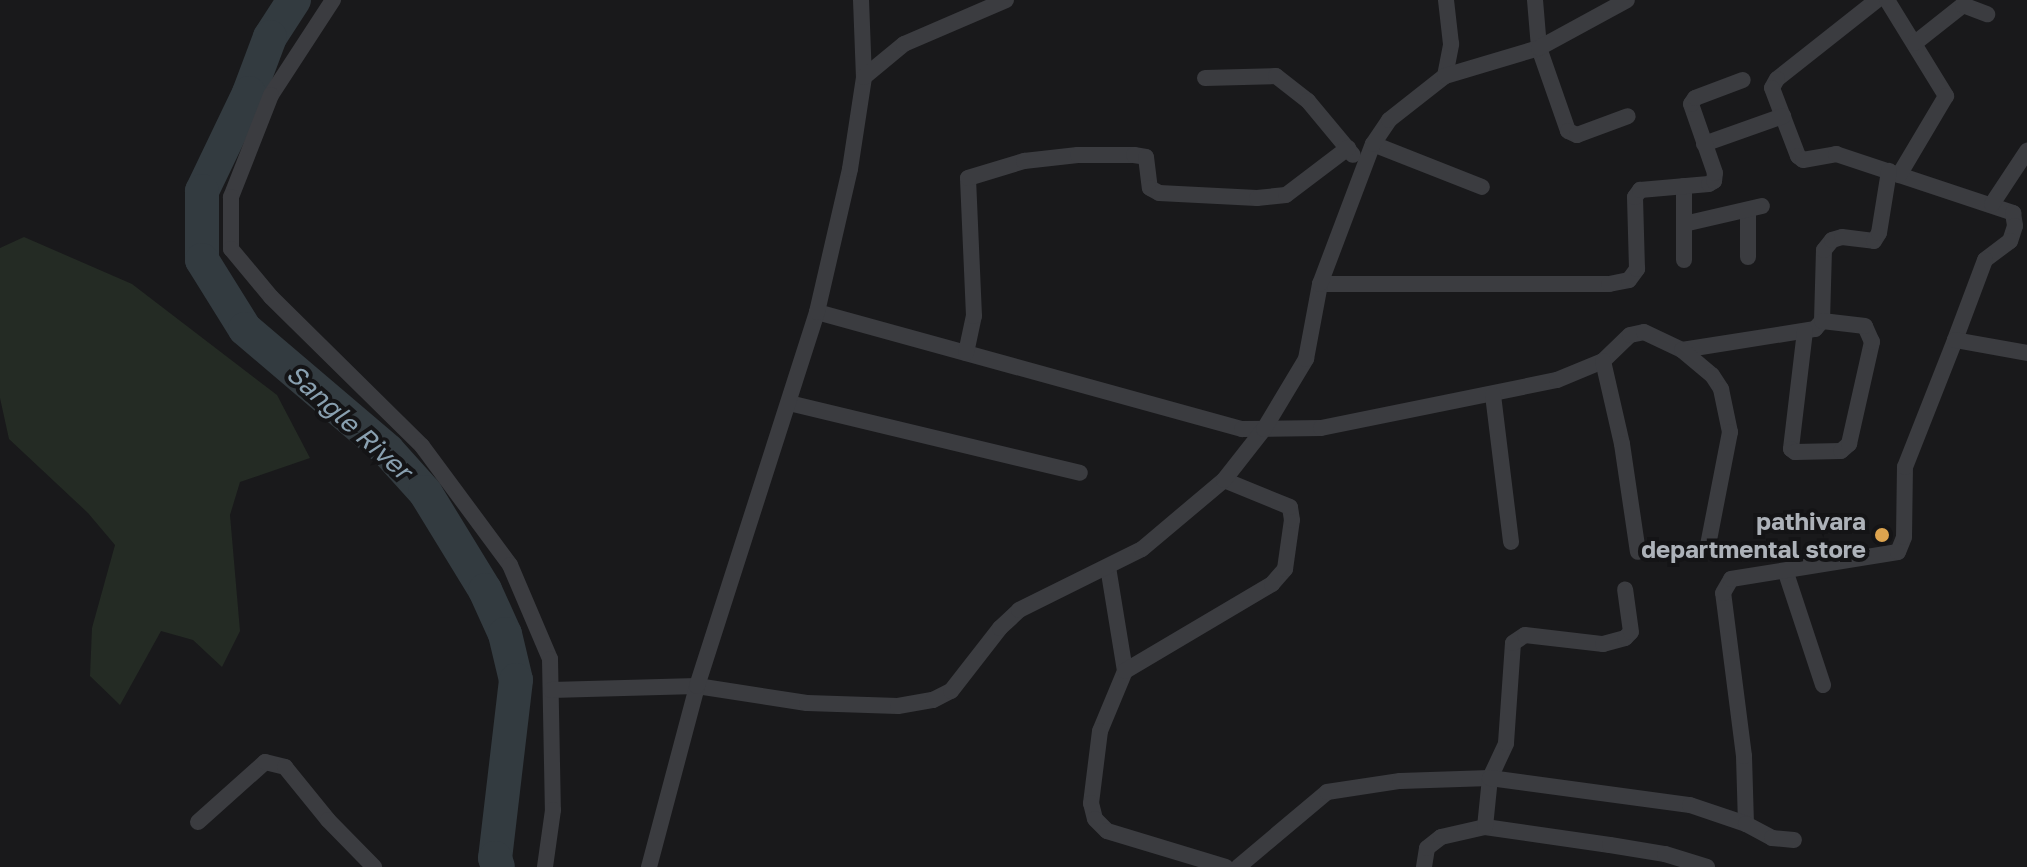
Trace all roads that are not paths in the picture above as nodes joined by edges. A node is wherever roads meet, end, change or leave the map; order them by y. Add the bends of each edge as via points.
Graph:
1 (333, 0) edge
2 (861, 0) edge
3 (1006, 0) edge
4 (1446, 0) edge
5 (1535, 0) edge
6 (1627, 0) edge
7 (1877, 0) edge
8 (1887, 0) edge
9 (1987, 14) dead end
10 (1915, 43) junction
11 (1539, 48) junction
12 (1445, 76) junction
13 (864, 77) junction
14 (1205, 78) dead end
15 (1743, 80) dead end
16 (1628, 116) dead end
17 (1783, 116) junction
18 (1373, 144) junction
19 (1704, 144) junction
20 (1348, 148) junction
21 (2027, 151) edge
22 (1364, 170) junction
23 (1894, 173) junction
24 (1684, 186) junction
25 (1482, 187) dead end
26 (1992, 204) junction
27 (1684, 224) junction
28 (1748, 257) dead end
29 (1684, 260) dead end
30 (1320, 284) junction
31 (817, 312) junction
32 (1822, 321) junction
33 (1805, 331) junction
34 (1955, 340) junction
35 (1682, 350) junction
36 (966, 353) junction
37 (2027, 353) edge
38 (1603, 361) junction
39 (1493, 395) junction
40 (789, 403) junction
41 (1264, 429) junction
42 (1080, 473) dead end
43 (1224, 480) junction
44 (1511, 542) dead end
45 (1708, 545) dead end
46 (1638, 552) dead end
47 (1108, 567) junction
48 (1786, 573) junction
49 (1625, 589) dead end
50 (1125, 671) junction
51 (1823, 685) dead end
52 (697, 686) junction
53 (551, 690) junction
54 (1490, 778) junction
55 (198, 822) dead end
56 (1746, 824) junction
57 (1485, 827) junction
58 (1794, 840) dead end
59 (374, 867) edge
60 (545, 867) edge
61 (649, 867) edge
62 (1226, 867) edge
63 (1238, 867) edge
64 (1424, 867) edge
65 (1707, 867) edge

1 - 53 street via 271,95 231,197 231,249 271,297 422,446 510,565 550,659
2 - 13 street
3 - 13 street via 904,44
4 - 12 street via 1451,44
5 - 11 street
6 - 11 street
7 - 17 street via 1777,79 1772,88
8 - 10 street
9 - 10 street via 1963,5
10 - 23 street via 1946,96
11 - 12 street
11 - 16 street via 1568,131 1577,135
12 - 18 street via 1411,99
13 - 31 street via 850,169
14 - 20 street via 1276,76 1308,101
15 - 19 street via 1691,104
17 - 19 street
17 - 23 street via 1803,160 1836,154
18 - 22 street
18 - 25 street
19 - 24 street via 1714,181
20 - 22 street
20 - 36 street via 1286,195 1257,198 1159,193 1150,188 1146,157 1134,155 1024,161 968,178 974,316
21 - 26 street
22 - 30 street
23 - 26 street
23 - 32 street via 1874,241 1842,237 1824,250
24 - 27 street
24 - 30 street via 1640,190 1635,197 1637,269 1629,280
26 - 34 street via 2013,213 2015,226 2003,249 1985,260
27 - 28 street via 1755,208
27 - 29 street
30 - 41 street via 1306,359
31 - 36 street
31 - 40 street
32 - 33 street
32 - 33 street via 1865,326 1872,342 1849,444 1841,451 1791,449
33 - 35 street
34 - 37 street
34 - 48 street via 1905,467 1904,537 1898,552
35 - 38 street via 1644,332 1630,335
35 - 45 street via 1717,382 1730,432
36 - 41 street via 1242,429
38 - 39 street via 1557,380
38 - 46 street
39 - 41 street via 1321,428
39 - 44 street
40 - 42 street
40 - 52 street
41 - 43 street
43 - 47 street via 1142,549
43 - 50 street via 1290,507 1285,569 1272,584
47 - 50 street
47 - 52 street via 1019,610 951,691 933,700 898,706 807,703
48 - 51 street
48 - 56 street via 1731,579 1723,593 1744,756
49 - 54 street via 1631,632 1625,638 1603,644 1525,635 1513,643 1506,743
50 - 62 street via 1100,731 1091,803 1095,819 1107,831
52 - 53 street
52 - 61 street
53 - 60 street via 553,810
54 - 56 street via 1690,805
54 - 57 street
54 - 63 street via 1400,781 1327,792
55 - 59 street via 265,762 275,764 285,767
56 - 58 street via 1772,838
57 - 64 street via 1441,837 1427,848
57 - 65 street via 1638,849

